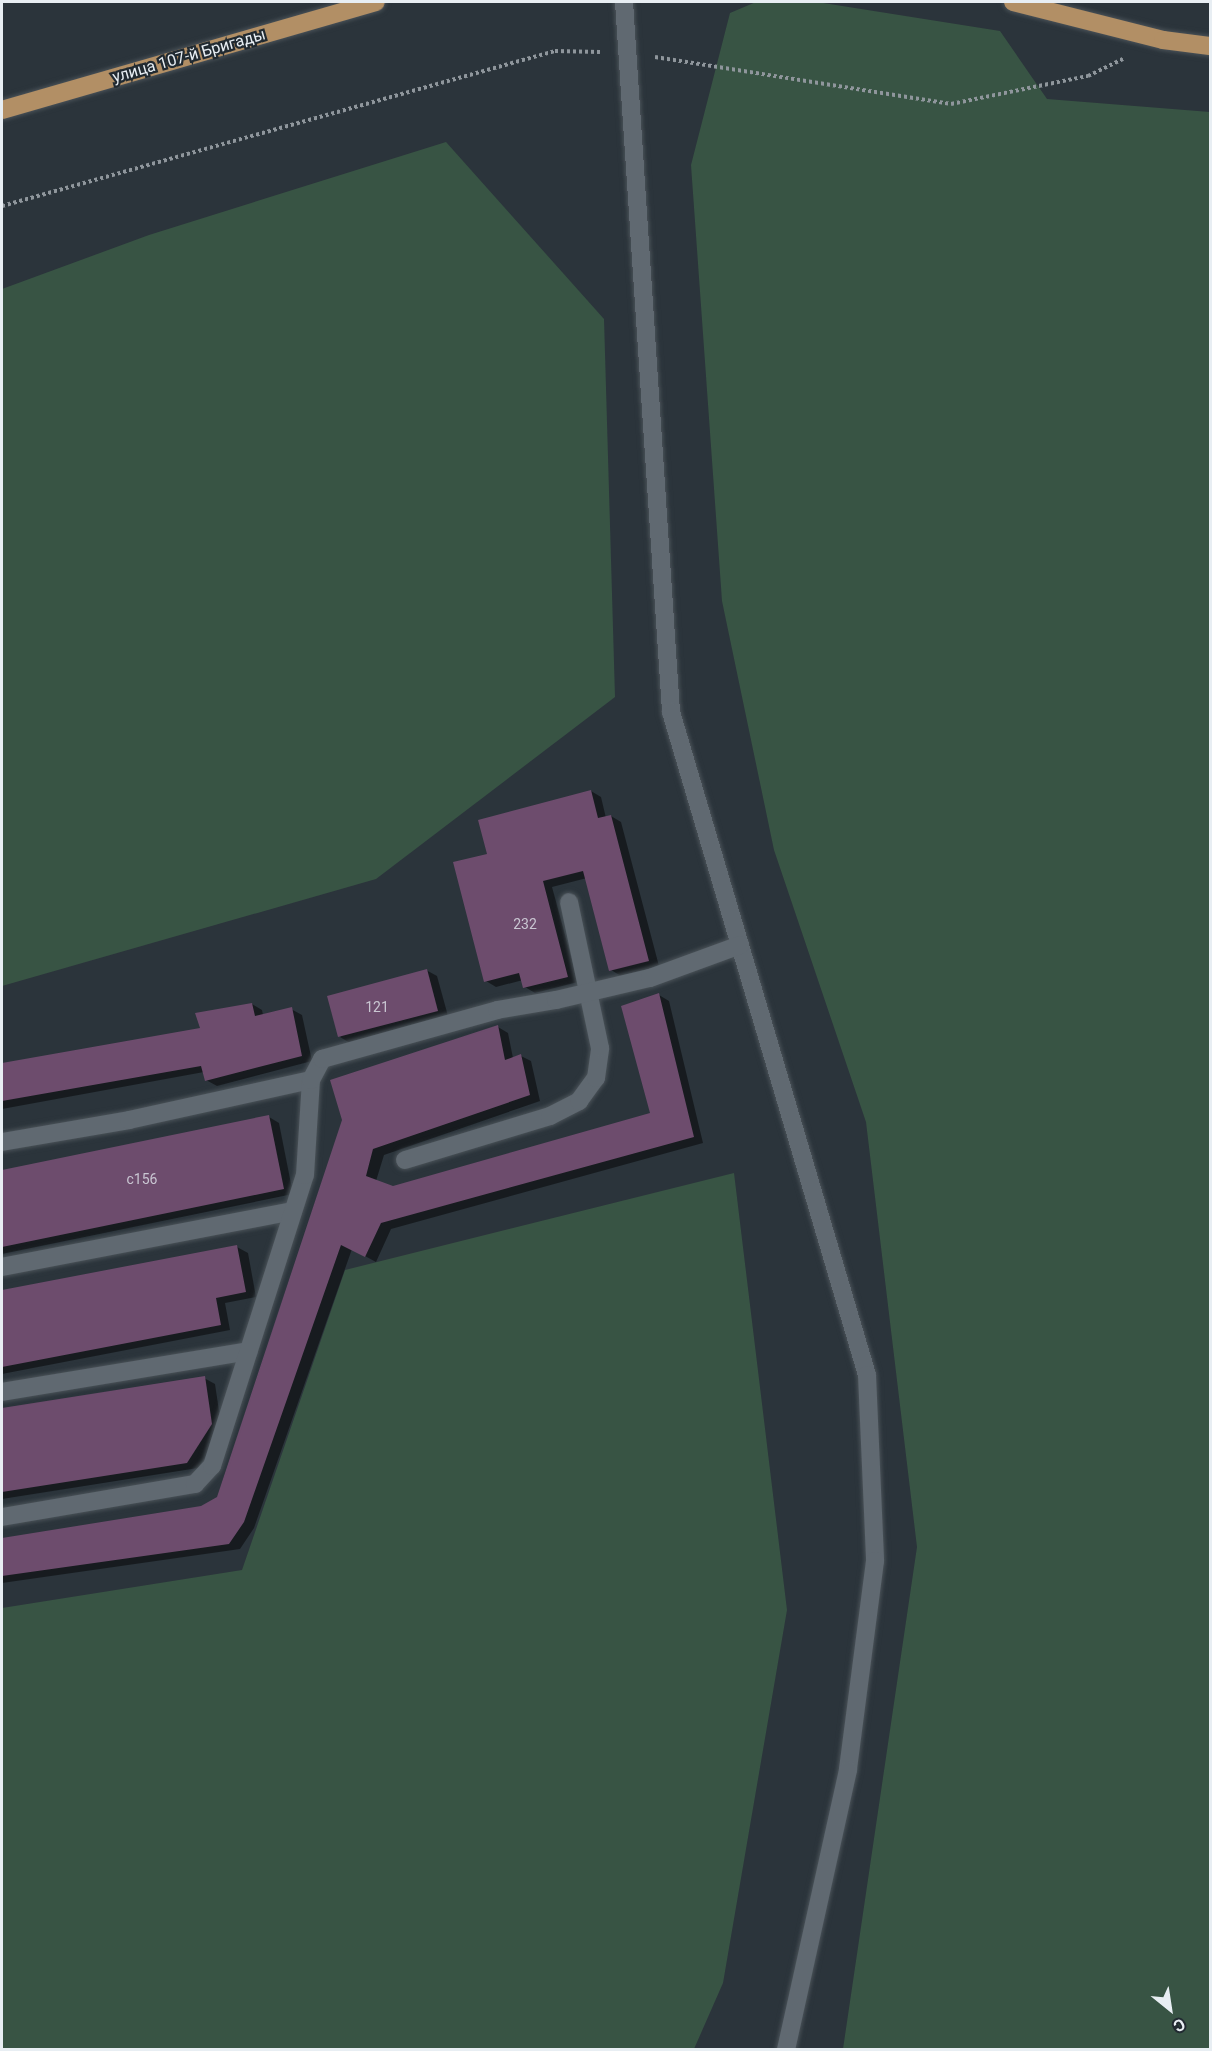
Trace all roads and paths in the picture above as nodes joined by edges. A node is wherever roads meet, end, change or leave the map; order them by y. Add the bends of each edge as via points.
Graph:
1 (376, 2) edge
2 (624, 2) edge
3 (1012, 2) edge
4 (1163, 40) junction
5 (1210, 46) edge
6 (627, 52) junction
7 (2, 110) edge
8 (2, 207) edge
9 (569, 902) dead end
10 (740, 945) junction
11 (589, 992) junction
12 (311, 1080) junction
13 (2, 1142) edge
14 (405, 1160) dead end
15 (293, 1211) junction
16 (2, 1267) edge
17 (249, 1351) junction
18 (2, 1392) edge
19 (2, 1517) edge
20 (786, 2049) edge

1 - 7 main road, улица 107-й Бригады
2 - 6 street
3 - 4 main road
4 - 5 main road
4 - 6 path via 1088,76 951,104
6 - 8 path via 555,51
6 - 10 street via 671,712
9 - 11 street
10 - 11 street via 650,978
10 - 20 street via 867,1375 874,1549 848,1770
11 - 12 street via 497,1010 322,1059
11 - 14 street via 600,1048 597,1078 579,1101 550,1116
12 - 13 street via 129,1120
12 - 15 street via 305,1175
15 - 16 street
15 - 17 street
17 - 18 street
17 - 19 street via 212,1466 195,1484

